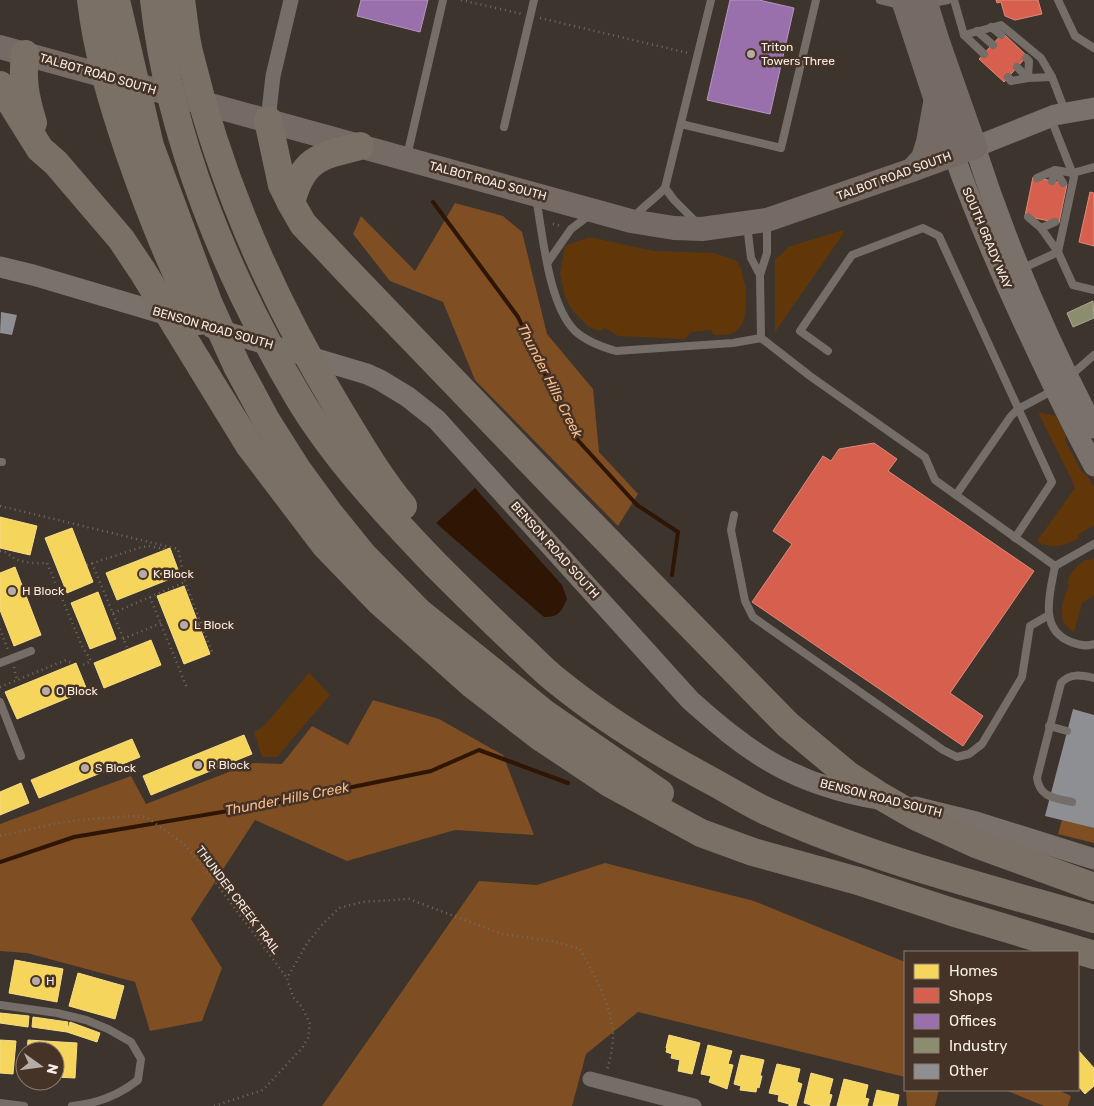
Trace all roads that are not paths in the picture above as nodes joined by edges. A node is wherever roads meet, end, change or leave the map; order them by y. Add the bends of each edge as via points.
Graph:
1 (91, 0) edge
2 (145, 0) edge
3 (154, 0) edge
4 (181, 0) edge
5 (290, 0) edge
6 (443, 0) edge
7 (534, 0) edge
8 (711, 0) edge
9 (816, 0) edge
10 (880, 0) edge
11 (954, 0) edge
12 (1058, 0) edge
13 (919, 2) edge
14 (118, 8) edge
15 (991, 27) junction
16 (977, 31) junction
17 (964, 35) junction
18 (1001, 35) dead end
19 (158, 36) junction
20 (993, 45) dead end
21 (1094, 48) edge
22 (12, 50) edge
23 (984, 54) dead end
24 (1026, 58) dead end
25 (1017, 67) dead end
26 (1008, 77) dead end
27 (1052, 77) junction
28 (1028, 78) junction
29 (0, 85) edge
30 (936, 99) junction
31 (1094, 108) edge
32 (1058, 115) junction
33 (268, 120) junction
34 (680, 124) junction
35 (504, 127) dead end
36 (360, 146) junction
37 (965, 151) junction
38 (406, 159) junction
39 (56, 163) junction
40 (1094, 167) edge
41 (912, 170) junction
42 (1054, 170) junction
43 (1073, 173) junction
44 (1037, 178) dead end
45 (1052, 181) dead end
46 (1064, 184) dead end
47 (665, 188) junction
48 (535, 194) junction
49 (291, 203) junction
50 (595, 211) junction
51 (1028, 217) dead end
52 (631, 220) junction
53 (757, 222) junction
54 (1055, 222) dead end
55 (1042, 224) junction
56 (702, 229) junction
57 (1058, 252) junction
58 (548, 262) junction
59 (0, 267) edge
60 (1021, 270) junction
61 (760, 275) junction
62 (1094, 290) edge
63 (760, 338) junction
64 (828, 351) dead end
65 (1094, 355) edge
66 (1061, 383) junction
67 (1018, 409) junction
68 (266, 420) junction
69 (1094, 428) edge
70 (1094, 466) edge
71 (956, 495) junction
72 (734, 514) dead end
73 (1015, 538) junction
74 (1094, 544) edge
75 (1054, 566) junction
76 (1049, 615) junction
77 (1094, 644) edge
78 (31, 651) dead end
79 (0, 663) edge
80 (1094, 678) edge
81 (555, 680) junction
82 (0, 702) edge
83 (1049, 726) junction
84 (1067, 731) dead end
85 (21, 756) dead end
86 (1072, 802) dead end
87 (1094, 858) edge
88 (858, 881) junction
89 (1094, 887) edge
90 (1094, 919) edge
91 (1094, 955) edge
92 (0, 1005) edge
93 (597, 1081) road end
94 (0, 1103) edge
95 (86, 1105) edge
96 (24, 1106) edge
97 (72, 1106) edge
98 (694, 1106) edge

1 - 68 highway via 94,28 119,126 156,226 192,306 233,380
2 - 19 highway
3 - 19 highway
4 - 81 highway via 190,56 218,153 239,209 290,322 324,385 396,497 465,577 514,626
5 - 33 street via 273,76
6 - 38 lane
7 - 35 lane
8 - 34 lane
9 - 34 lane via 781,148
10 - 13 lane
11 - 17 lane
12 - 21 lane via 1075,36
13 - 30 main road, SOUTH GRADY WAY
13 - 37 main road, SOUTH GRADY WAY via 938,42
14 - 68 highway via 150,146 208,302
15 - 16 lane
15 - 18 lane
15 - 27 lane via 1001,25 1041,58
16 - 17 lane
16 - 20 lane
17 - 23 lane
19 - 81 highway via 177,120 218,241 298,397 377,502 474,604
22 - 33 main road, TALBOT ROAD SOUTH
22 - 39 highway via 22,74 33,125
24 - 28 lane via 1029,61
25 - 28 lane
26 - 28 lane via 1011,81
27 - 28 lane
27 - 32 lane
29 - 39 highway via 40,148
30 - 37 main road, SOUTH GRADY WAY
30 - 41 main road via 923,158
31 - 32 street
32 - 37 street
32 - 43 lane
33 - 36 main road, TALBOT ROAD SOUTH
33 - 49 highway via 282,185
34 - 47 lane
36 - 38 main road, TALBOT ROAD SOUTH
36 - 49 highway via 331,153 309,164 296,183
37 - 41 main road, TALBOT ROAD SOUTH
37 - 60 street, SOUTH GRADY WAY via 987,184
37 - 66 street, SOUTH GRADY WAY via 970,200 996,264
38 - 48 main road, TALBOT ROAD SOUTH
39 - 88 highway via 121,239 249,445 284,494 325,545 428,646 539,736 619,789 702,833 753,852
40 - 43 lane
41 - 53 main road, TALBOT ROAD SOUTH
42 - 43 lane
42 - 44 lane
42 - 45 lane
42 - 46 lane
43 - 57 lane
47 - 52 lane via 642,206
47 - 56 lane
48 - 50 main road, TALBOT ROAD SOUTH
48 - 58 lane
49 - 89 highway via 303,224 358,282 768,706 808,743 838,768 902,809 976,844
50 - 52 main road, TALBOT ROAD SOUTH
50 - 58 lane via 571,229
51 - 55 lane
52 - 56 main road, TALBOT ROAD SOUTH via 674,228
53 - 56 main road, TALBOT ROAD SOUTH
53 - 61 lane via 767,253
53 - 61 lane via 751,258
54 - 55 lane
55 - 57 lane
57 - 60 lane
57 - 62 lane via 1073,285
58 - 63 lane via 552,289 562,314 575,331 598,346 616,350 733,344
59 - 87 street, BENSON ROAD SOUTH via 351,368 395,388 437,420 690,700 751,749 776,765 835,789 976,822
60 - 66 street, SOUTH GRADY WAY
61 - 63 lane
63 - 71 lane via 925,457 935,480
64 - 67 lane via 800,331 852,256 923,228 939,236
65 - 66 lane
66 - 67 lane
66 - 69 street, SOUTH GRADY WAY
66 - 70 street, SOUTH GRADY WAY
67 - 71 lane
67 - 73 lane via 1052,482
68 - 88 highway via 297,469 363,555 420,613 508,686 650,787 764,846
71 - 73 lane
72 - 76 lane via 731,530 745,601 753,618 943,750 957,756 969,754 982,744 1022,678 1030,626
73 - 75 lane
74 - 75 lane
75 - 76 lane via 1047,605
76 - 77 lane via 1062,639 1080,645
78 - 79 lane
80 - 83 lane via 1074,675 1061,683
81 - 90 highway via 645,743 763,810 885,857
82 - 85 lane
83 - 84 lane
83 - 86 lane via 1038,785 1045,794
88 - 91 highway
92 - 95 lane via 86,1020 131,1042 141,1059 138,1080 126,1090
93 - 98 street
94 - 96 lane
95 - 97 lane

